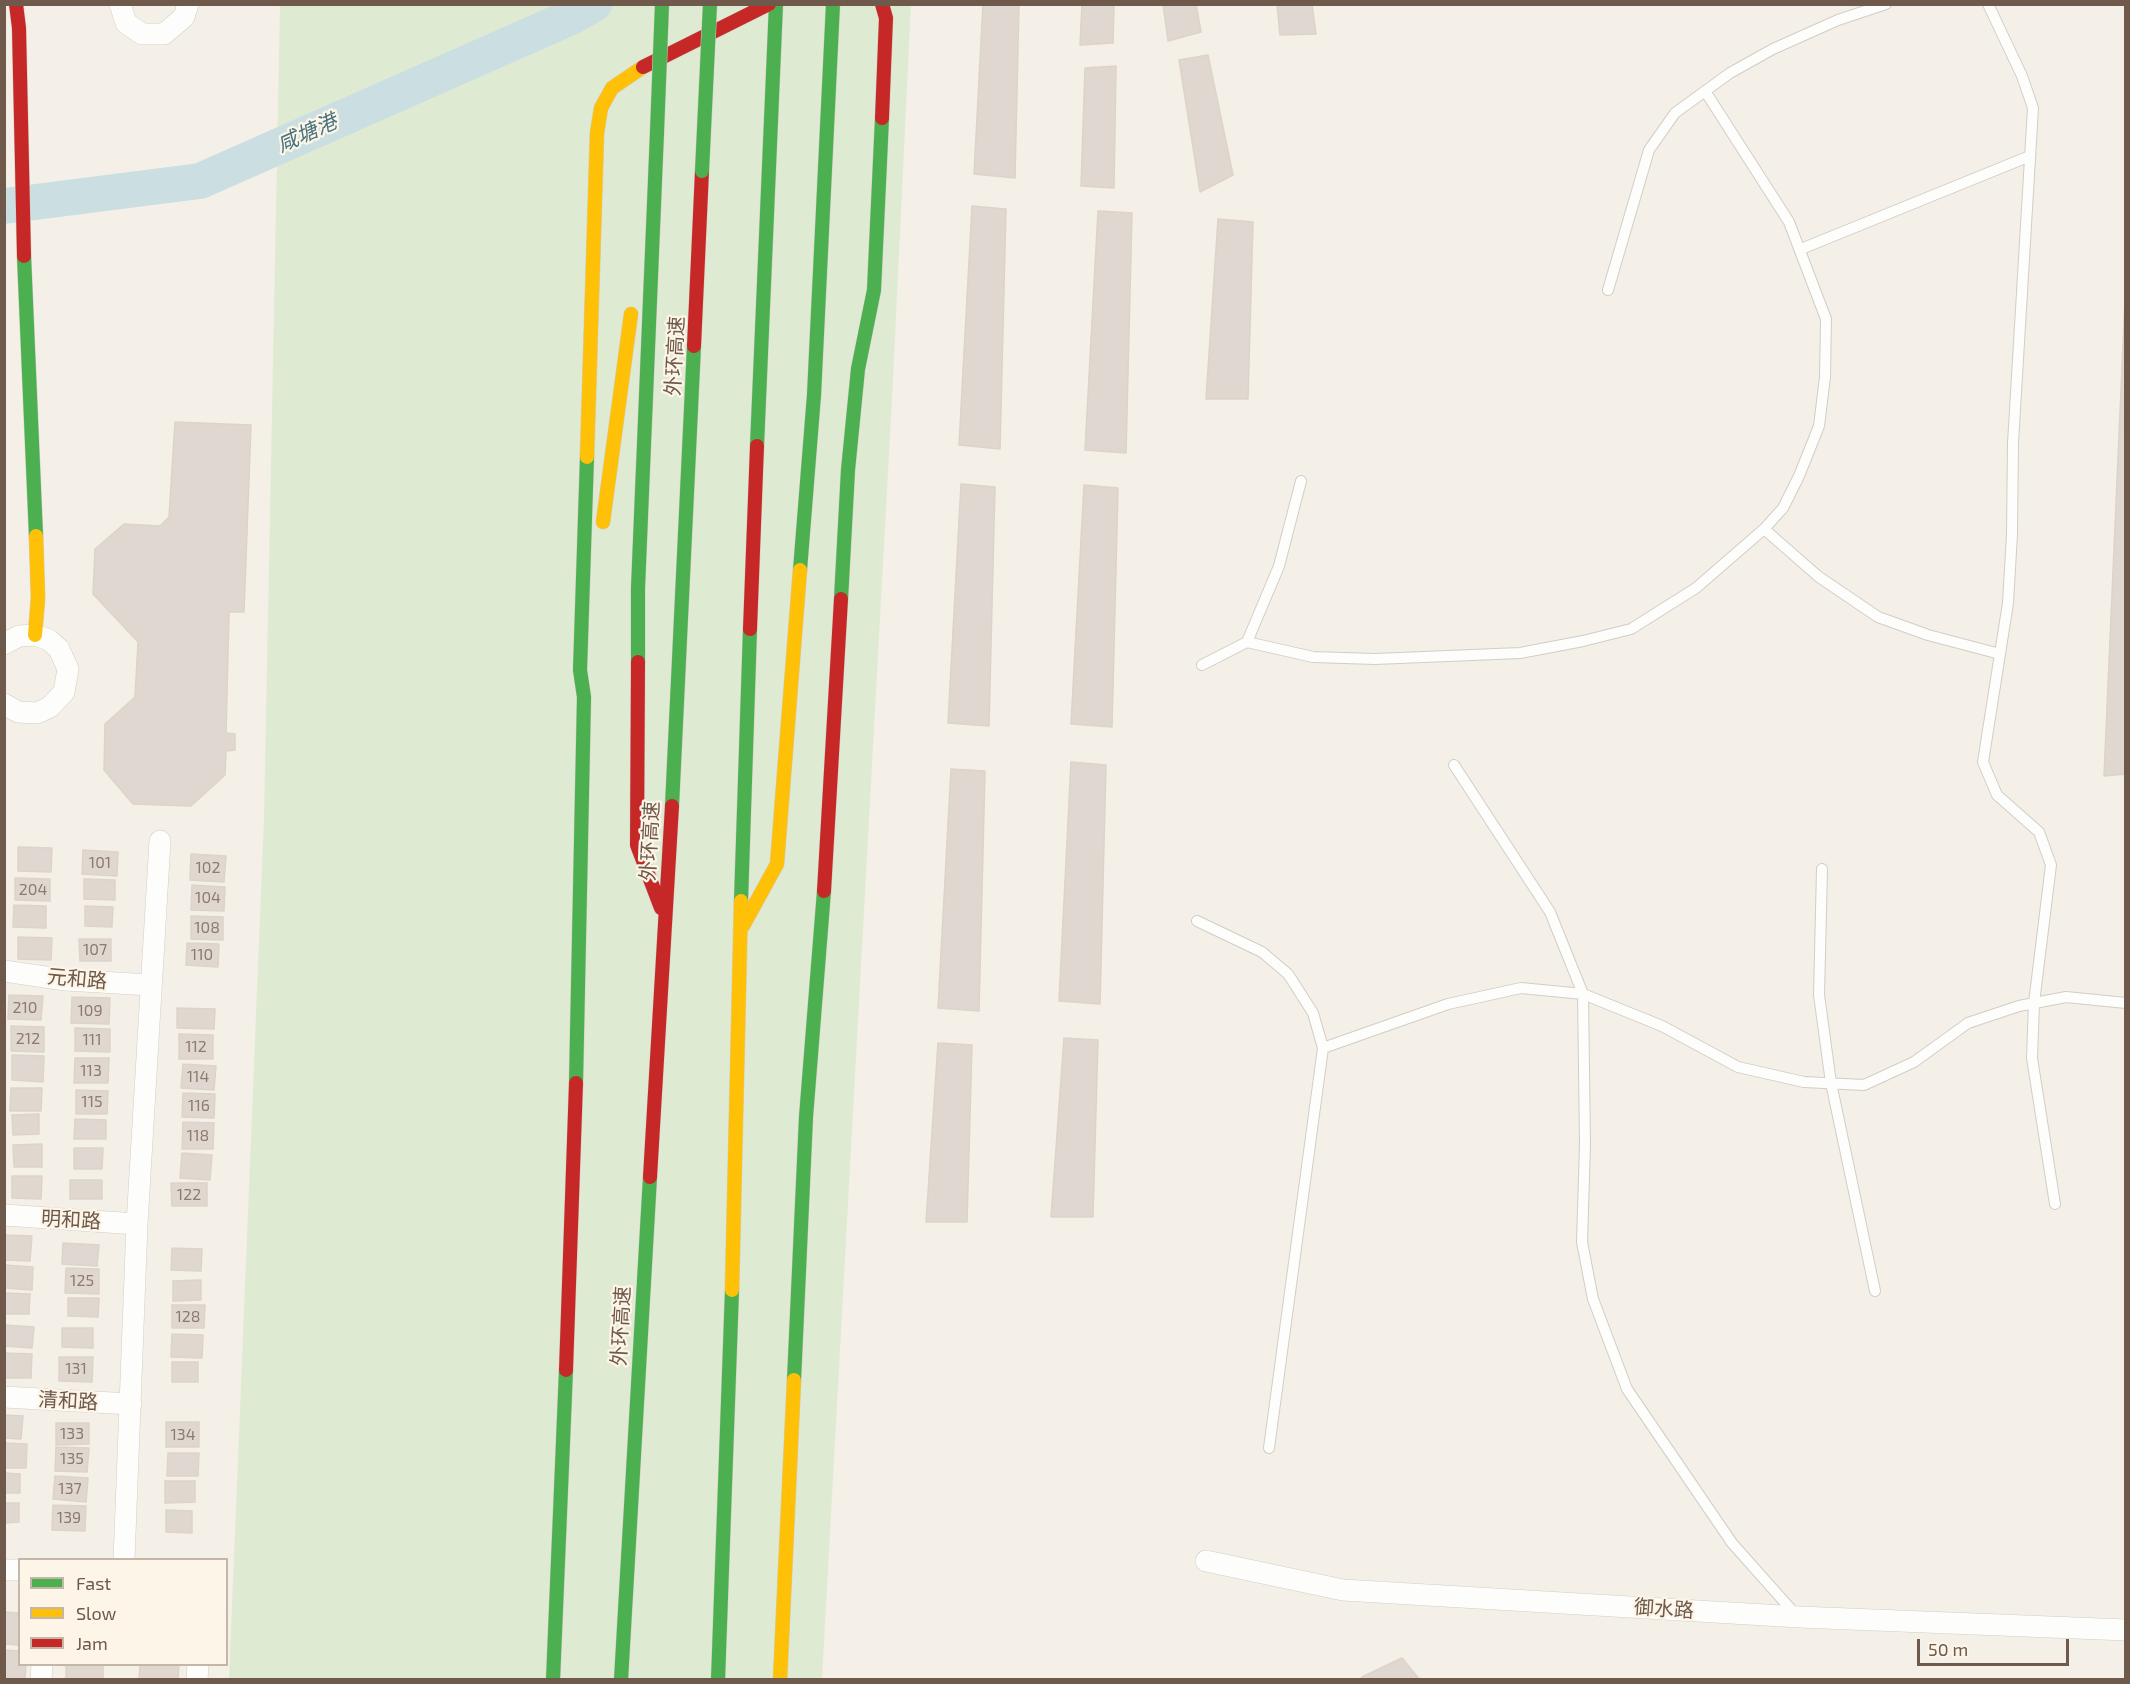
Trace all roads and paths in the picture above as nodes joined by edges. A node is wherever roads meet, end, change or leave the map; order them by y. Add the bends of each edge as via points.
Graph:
1 (16, 4) edge
2 (120, 4) edge
3 (188, 4) edge
4 (662, 4) edge
5 (710, 4) edge
6 (769, 4) edge
7 (776, 4) edge
8 (833, 4) edge
9 (882, 4) edge
10 (1886, 4) edge
11 (1988, 4) edge
12 (1705, 91) junction
13 (2030, 156) junction
14 (1801, 249) junction
15 (652, 250) junction
16 (1608, 290) dead end
17 (855, 316) dead end
18 (858, 369) junction
19 (828, 395) dead end
20 (809, 461) junction
21 (1301, 481) dead end
22 (1764, 529) junction
23 (602, 536) dead end
24 (597, 575) dead end
25 (35, 635) junction
26 (1247, 642) junction
27 (4, 644) edge
28 (2000, 654) junction
29 (1202, 665) dead end
30 (584, 697) junction
31 (4, 704) edge
32 (1454, 765) dead end
33 (160, 841) dead end
34 (1822, 869) dead end
35 (664, 918) junction
36 (1197, 921) dead end
37 (740, 933) junction
38 (4, 970) edge
39 (150, 985) junction
40 (1583, 994) junction
41 (2034, 1003) junction
42 (2126, 1003) edge
43 (1323, 1048) junction
44 (1832, 1083) junction
45 (2055, 1204) dead end
46 (4, 1215) edge
47 (137, 1224) junction
48 (1875, 1291) dead end
49 (4, 1397) edge
50 (131, 1404) junction
51 (1269, 1448) dead end
52 (124, 1558) edge
53 (1206, 1561) dead end
54 (1799, 1617) junction
55 (2126, 1630) edge
56 (552, 1680) edge
57 (621, 1680) edge
58 (718, 1680) edge
59 (780, 1680) edge

1 - 25 main road via 38,598
2 - 3 street via 126,23 142,34 164,34 184,17
4 - 15 main road, bridge
5 - 35 main road, 外环高速, bridge
6 - 30 main road via 630,73 612,88 601,108 597,133 580,670
7 - 37 main road
8 - 20 main road
9 - 18 main road via 886,18 874,290
10 - 12 lane via 1773,49
11 - 13 lane via 2033,108
12 - 14 lane via 1789,222
12 - 16 lane via 1675,113 1649,150
13 - 14 lane
13 - 28 lane via 2008,603
14 - 22 lane via 1826,319 1819,426 1782,508
15 - 23 main road via 631,313
15 - 35 main road via 638,588 637,845
17 - 18 main road
18 - 59 main road via 806,1106
19 - 20 main road
20 - 37 main road via 777,864
21 - 26 lane via 1279,566
22 - 26 lane via 1696,588 1631,629 1583,641 1520,653 1375,659 1313,657
22 - 28 lane via 1819,577 1878,617
24 - 30 main road via 591,670
25 - 27 street via 19,636
25 - 31 street via 49,640 65,659 68,682 64,692 56,703 37,713 18,712
26 - 29 lane
28 - 41 lane via 1983,762 1997,795 2039,832 2051,865
30 - 56 main road via 574,1182
32 - 40 lane via 1550,912
33 - 39 street
34 - 44 lane via 1819,995
35 - 57 main road, 外环高速
36 - 43 lane via 1262,951 1288,974 1313,1013
37 - 58 main road
38 - 39 street, 元和路 via 66,980
39 - 47 street
40 - 43 lane via 1521,988 1448,1004
40 - 44 lane via 1662,1026 1738,1067 1804,1082
40 - 54 lane via 1582,1242 1593,1299 1627,1389 1732,1543
41 - 42 lane via 2066,997
41 - 44 lane via 1968,1023 1914,1062 1864,1085
41 - 45 lane via 2032,1058
43 - 51 lane
44 - 48 lane
46 - 47 street, 明和路
47 - 50 street
49 - 50 street, 清和路
50 - 52 street
53 - 54 street, 御水路 via 1343,1590
54 - 55 street, 御水路

